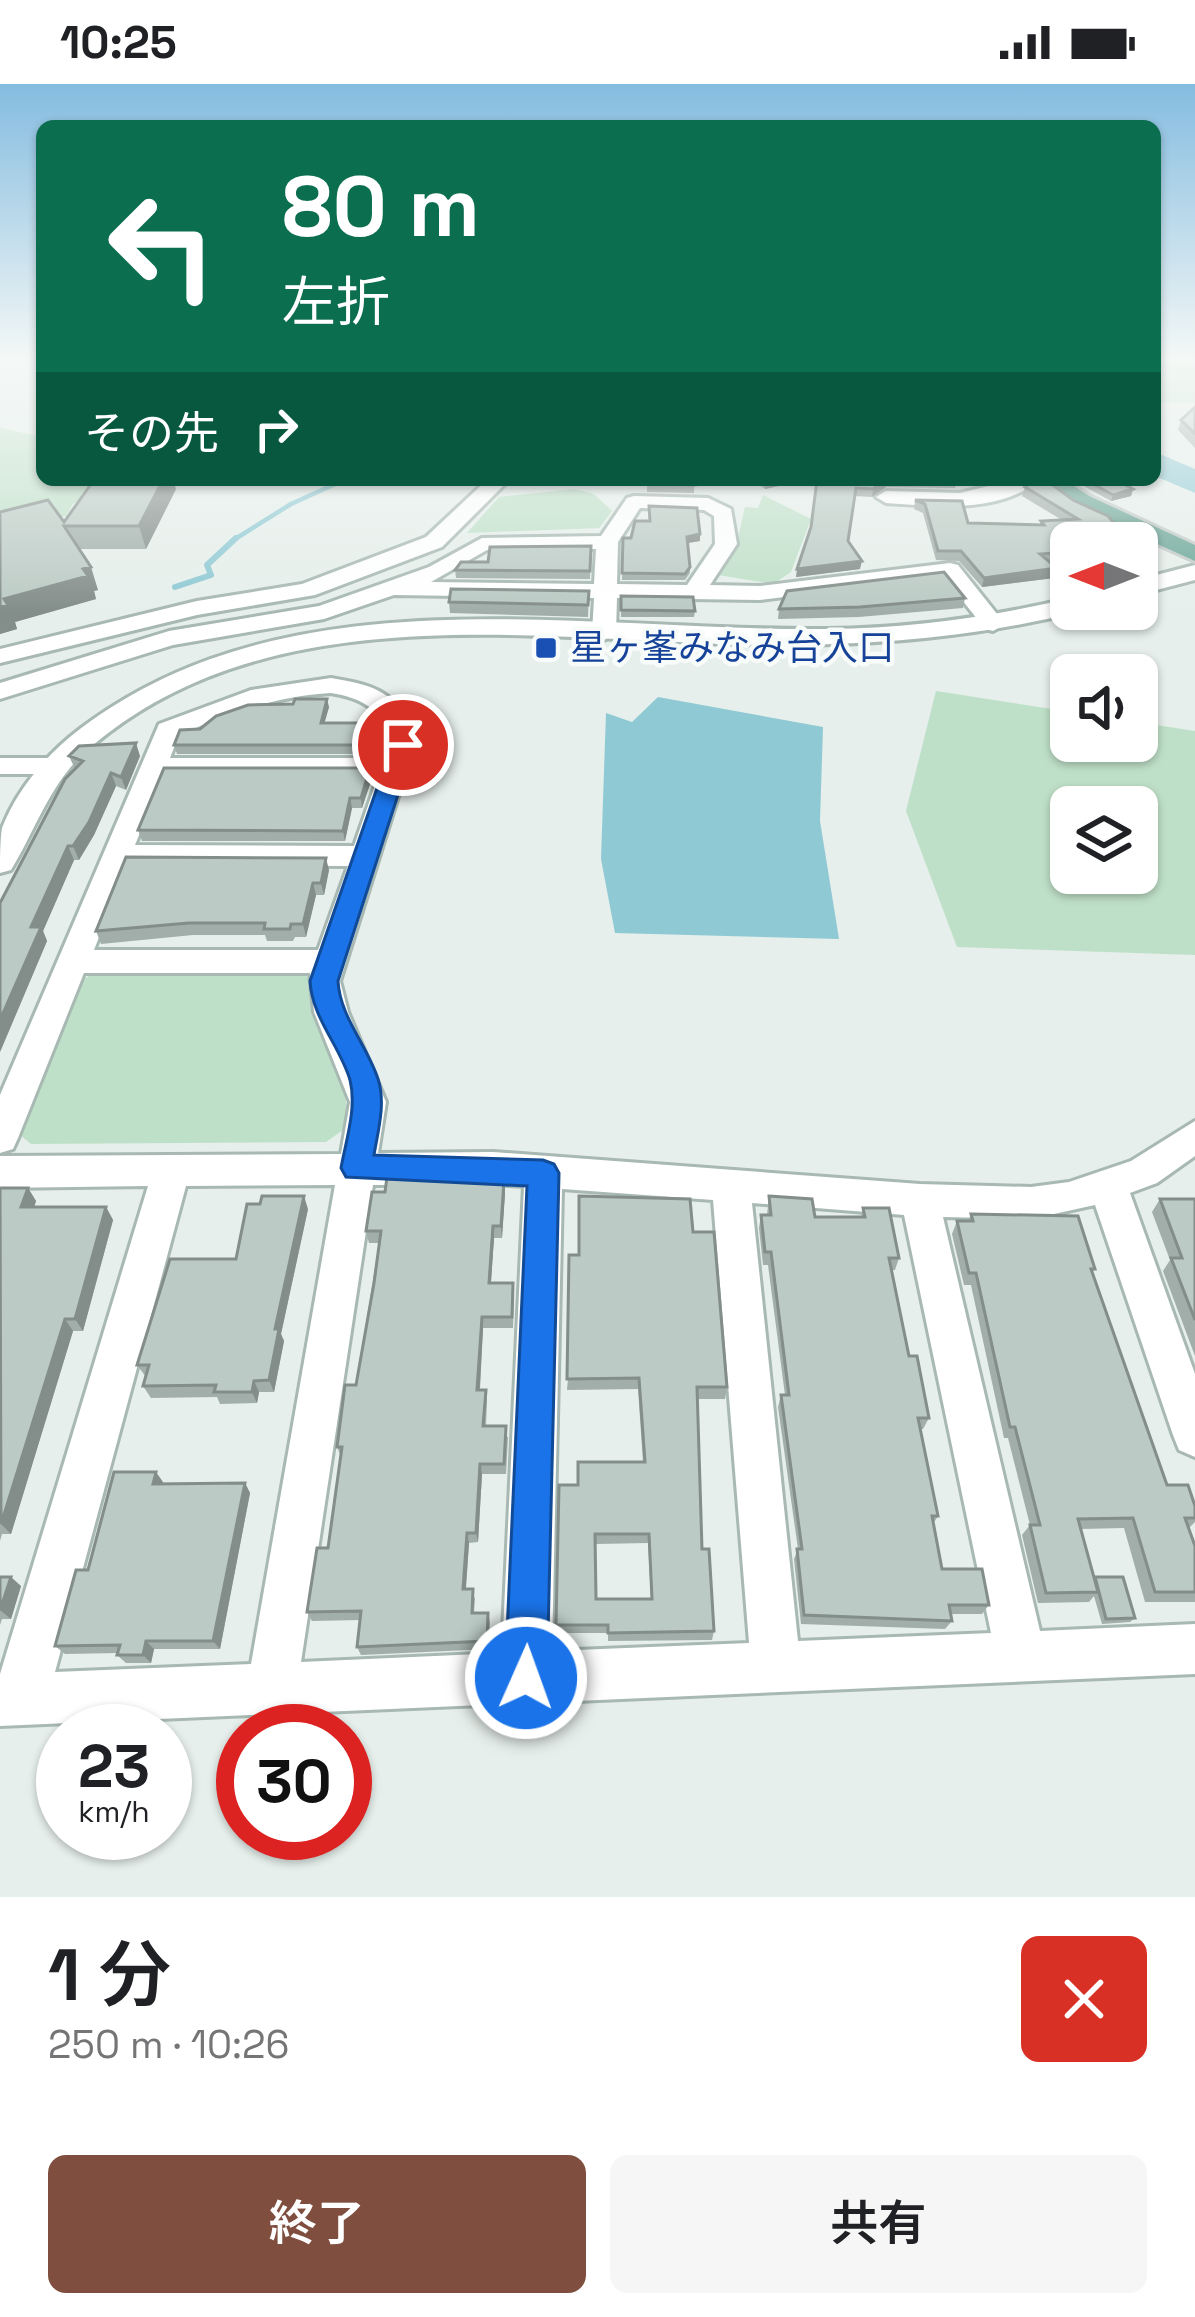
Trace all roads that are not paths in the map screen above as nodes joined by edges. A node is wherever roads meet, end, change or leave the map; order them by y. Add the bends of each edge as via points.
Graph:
1 (493, 486) edge
2 (1020, 486) edge
3 (1059, 486) edge
4 (886, 497) dead end
5 (607, 542) junction
6 (1195, 554) edge
7 (1195, 572) edge
8 (1158, 582) edge
9 (382, 588) junction
10 (605, 591) junction
11 (694, 592) junction
12 (1050, 611) edge
13 (993, 624) junction
14 (604, 633) junction
15 (0, 656) edge
16 (0, 692) edge
17 (0, 766) edge
18 (56, 766) junction
19 (153, 766) junction
20 (396, 766) junction
21 (116, 855) junction
22 (365, 856) junction
23 (0, 862) edge
24 (73, 961) junction
25 (330, 962) junction
26 (1195, 1136) edge
27 (0, 1138) edge
28 (357, 1168) junction
29 (172, 1170) junction
30 (0, 1172) edge
31 (543, 1173) junction
32 (1108, 1186) junction
33 (731, 1187) junction
34 (920, 1200) junction
35 (1195, 1435) edge
36 (1195, 1649) edge
37 (1021, 1658) junction
38 (776, 1668) junction
39 (526, 1678) junction
40 (272, 1688) junction
41 (11, 1700) edge

1 - 15 street via 434,542 307,590
2 - 4 street via 971,507
3 - 6 main road
5 - 9 street via 482,544 437,572
5 - 10 street
5 - 11 street via 634,502 708,504 724,513 726,544
7 - 8 street
9 - 10 street
9 - 16 street via 324,612 169,638
10 - 11 street
10 - 14 street
11 - 13 street via 773,592 950,570
12 - 13 street
13 - 14 street via 878,635
14 - 18 street via 383,630 272,645 159,687
17 - 18 street
18 - 23 street
19 - 20 street
19 - 20 street via 168,730 311,686 362,692 392,709 405,733
19 - 21 street
20 - 22 street
21 - 22 street
21 - 24 street
22 - 25 street
24 - 25 street
24 - 27 street
25 - 28 street via 325,998 368,1102
26 - 32 street
28 - 29 street
28 - 31 street
28 - 40 street
29 - 30 street
29 - 41 street
31 - 33 street
31 - 39 street
32 - 34 street via 1030,1203
32 - 35 street
33 - 34 street
33 - 38 street
34 - 37 street
36 - 37 street
37 - 38 street
38 - 39 street
39 - 40 street
40 - 41 street

